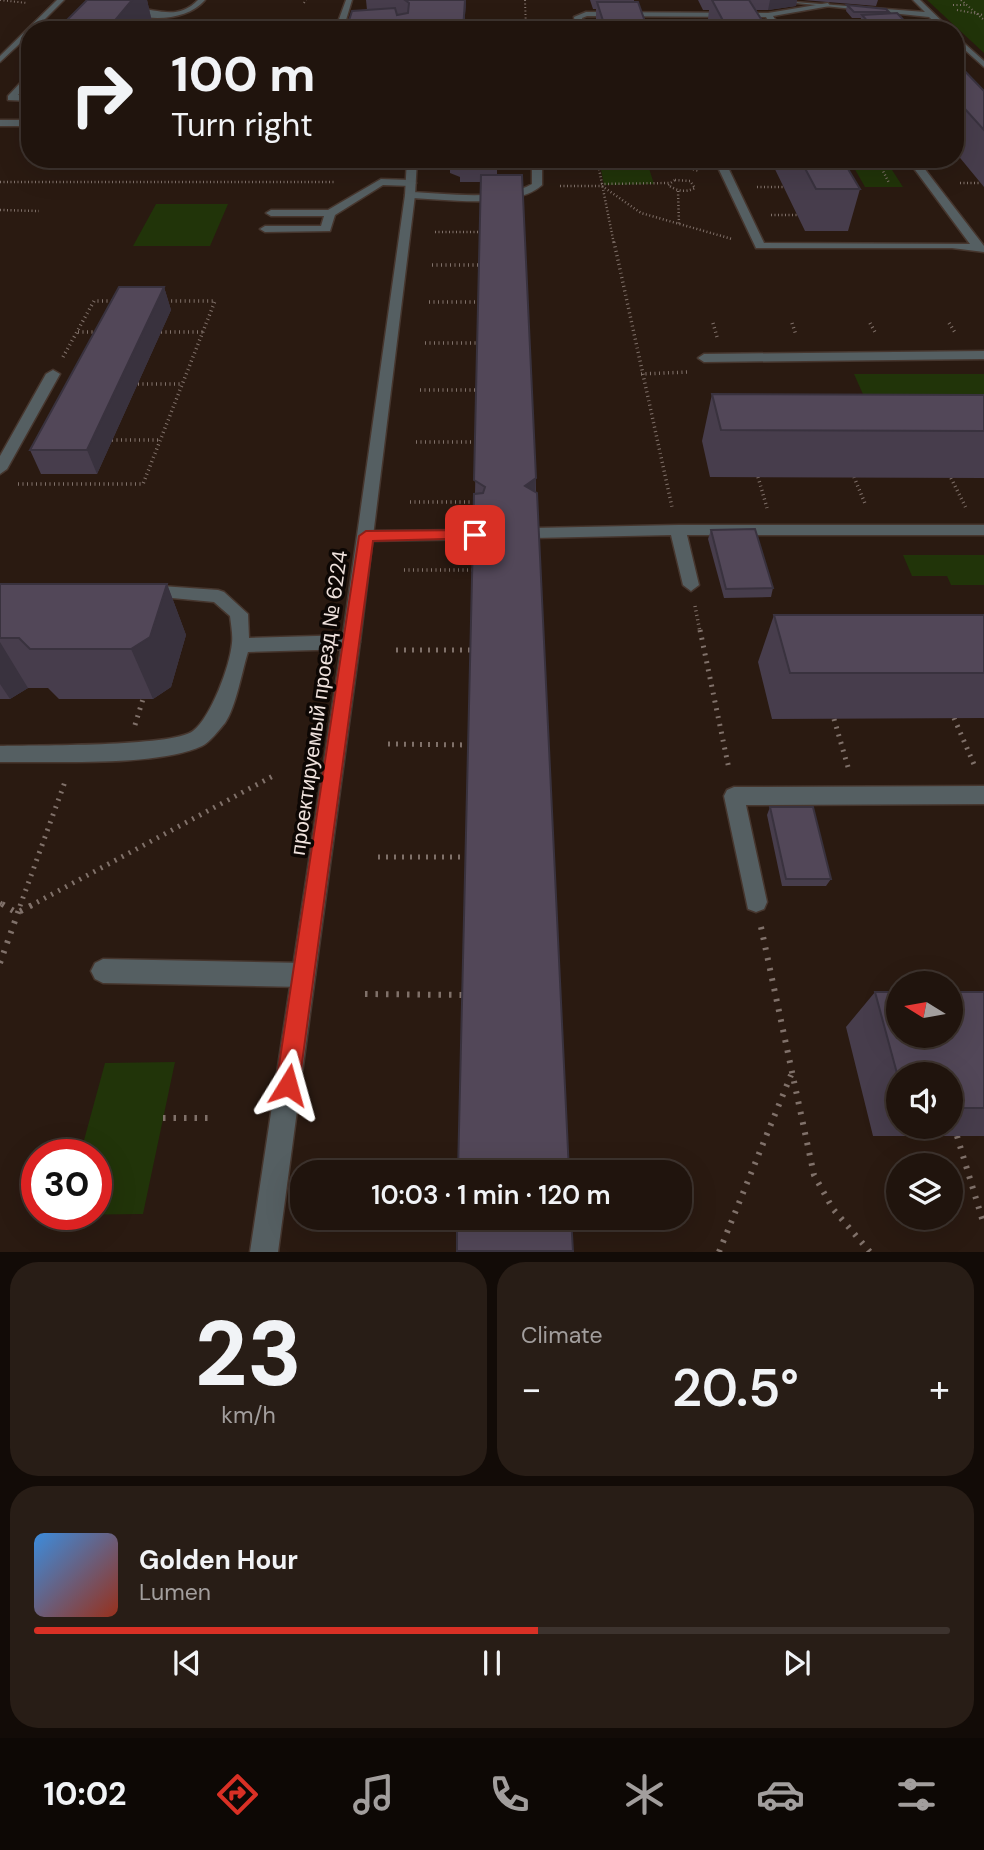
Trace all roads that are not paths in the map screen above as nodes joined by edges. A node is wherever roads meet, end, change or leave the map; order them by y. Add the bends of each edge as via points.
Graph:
1 (61, 0) edge
2 (202, 0) edge
3 (349, 0) edge
4 (771, 0) edge
5 (916, 0) edge
6 (828, 3) edge
7 (115, 12) edge
8 (694, 14) junction
9 (768, 15) junction
10 (931, 15) junction
11 (39, 21) edge
12 (342, 21) edge
13 (580, 21) edge
14 (697, 21) edge
15 (772, 21) edge
16 (837, 21) edge
17 (937, 21) edge
18 (21, 39) edge
19 (964, 46) edge
20 (0, 60) edge
21 (984, 65) edge
22 (21, 87) edge
23 (21, 98) edge
24 (21, 122) edge
25 (0, 123) edge
26 (411, 168) edge
27 (537, 168) edge
28 (724, 168) edge
29 (919, 168) edge
30 (410, 189) junction
31 (271, 213) dead end
32 (330, 213) junction
33 (265, 229) dead end
34 (981, 248) edge
35 (984, 355) edge
36 (704, 358) road end
37 (53, 374) road end
38 (0, 469) edge
39 (678, 530) junction
40 (984, 530) edge
41 (534, 533) edge
42 (475, 535) edge
43 (366, 536) junction
44 (691, 585) road end
45 (123, 591) edge
46 (351, 642) junction
47 (241, 645) junction
48 (0, 754) edge
49 (982, 786) edge
50 (756, 902) road end
51 (103, 971) dead end
52 (303, 975) junction
53 (264, 1251) edge

1 - 11 street
2 - 7 street via 182,17
3 - 12 street
4 - 6 street
5 - 10 street
6 - 9 street
6 - 10 street
6 - 16 street
8 - 9 street
8 - 13 street via 579,11
8 - 14 street
9 - 15 street
10 - 17 street
18 - 20 street
19 - 21 street
22 - 23 street via 10,98
24 - 25 street
26 - 30 street, проектируемый проезд № 6224
27 - 30 street via 537,185 524,192 503,195
28 - 34 street via 760,246
29 - 34 street
30 - 32 street via 381,182
30 - 43 street, проектируемый проезд № 6224
31 - 32 street
32 - 33 street via 326,229
35 - 36 street
37 - 38 street
39 - 40 street
39 - 41 street
39 - 44 street
42 - 43 street
43 - 46 street, проектируемый проезд № 6224
45 - 47 street via 218,596 239,614
46 - 47 street
46 - 52 street, проектируемый проезд № 6224
47 - 48 street via 219,716 198,739 168,747
49 - 50 street via 857,795 734,796
51 - 52 street
52 - 53 street, проектируемый проезд № 6224

